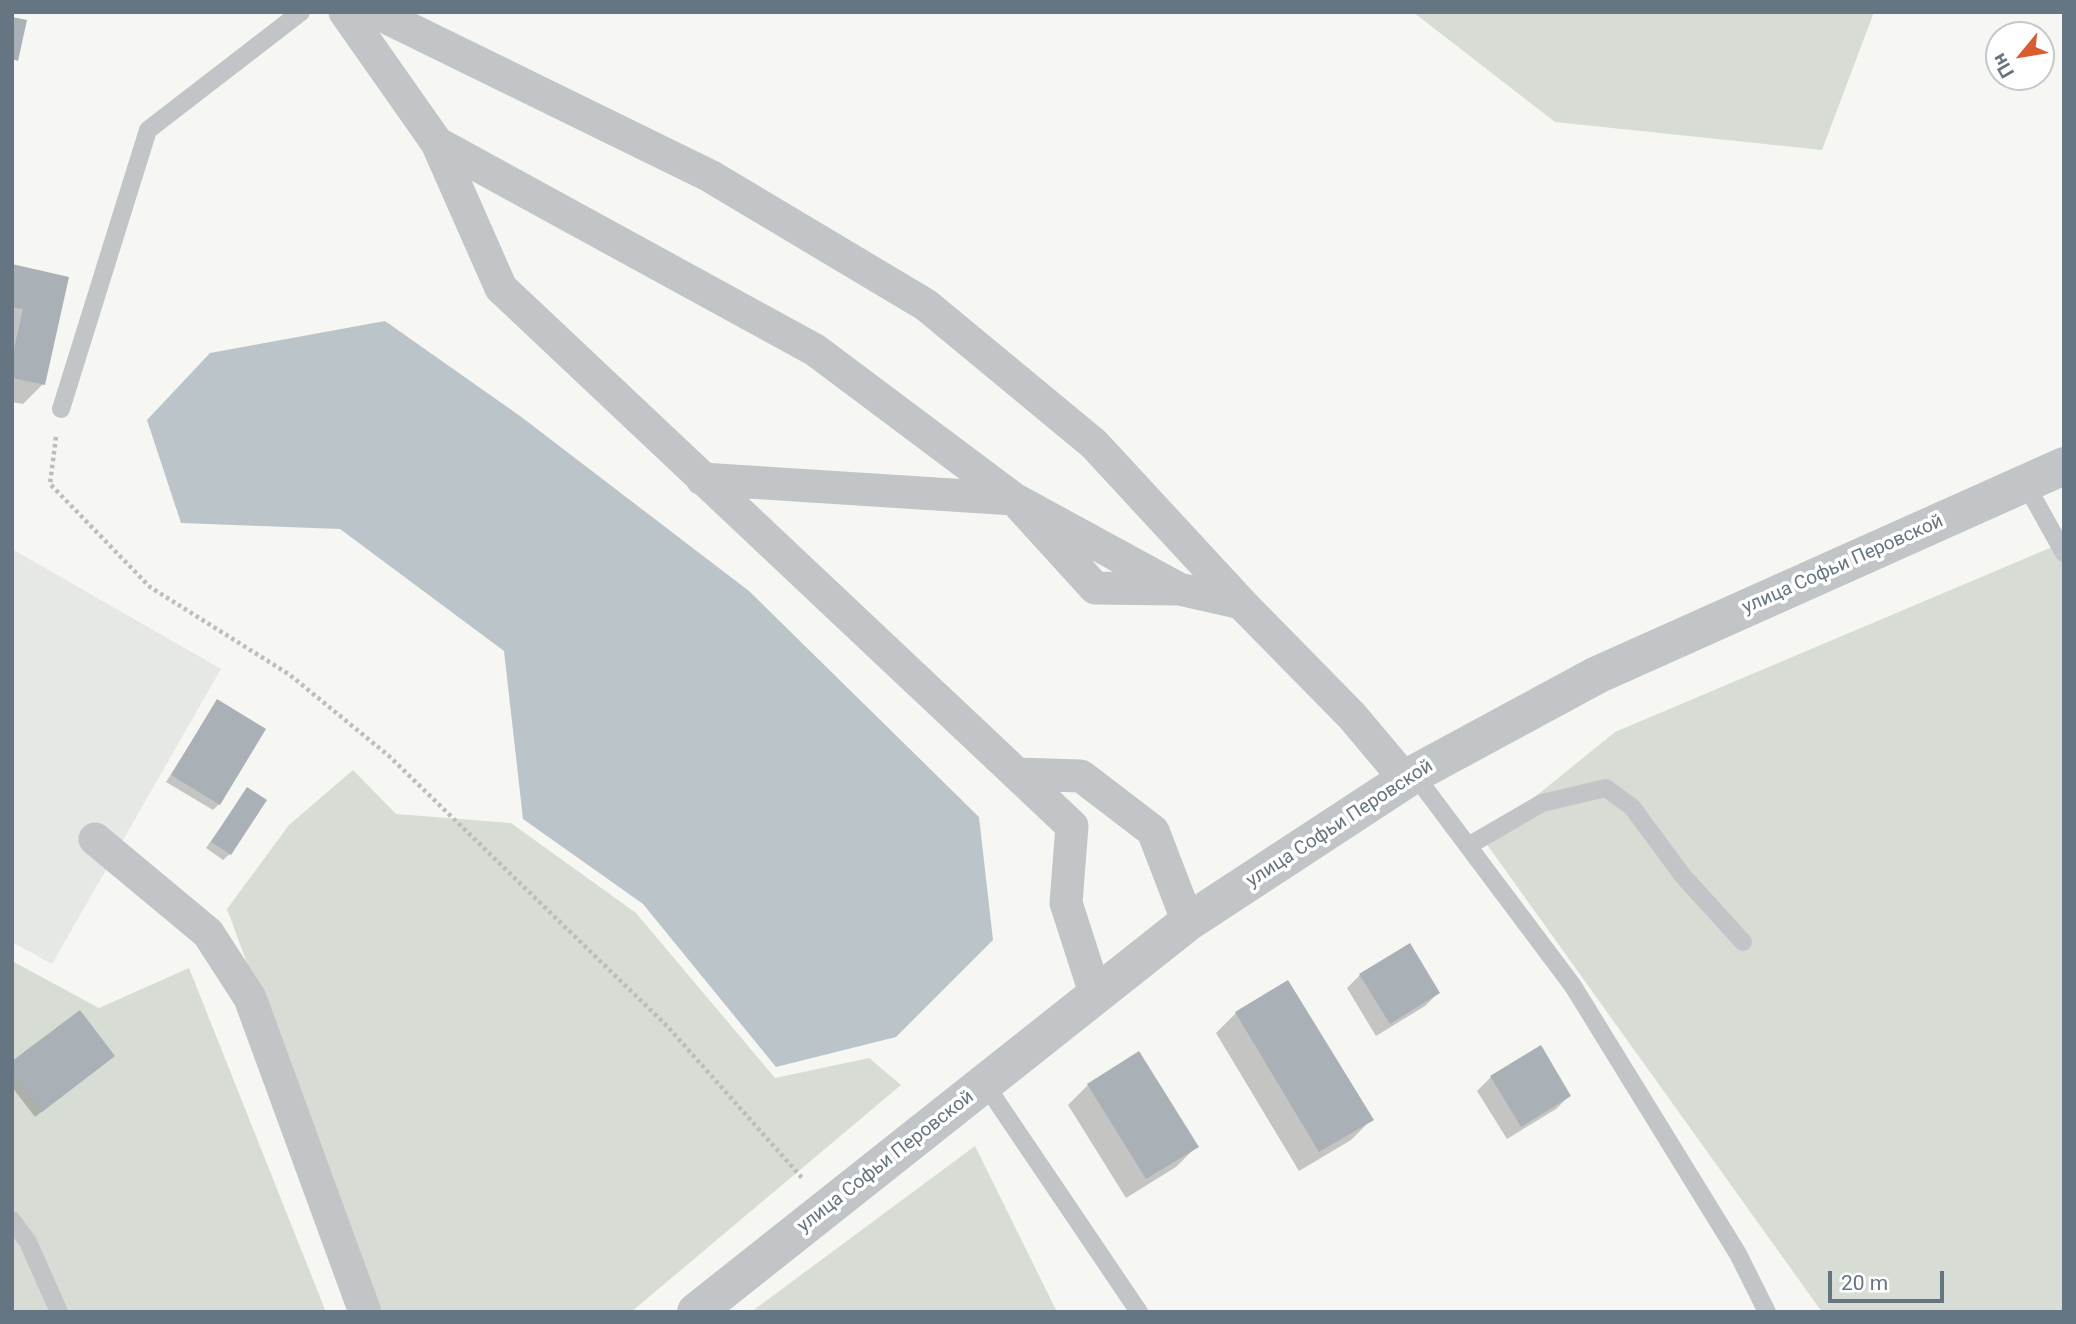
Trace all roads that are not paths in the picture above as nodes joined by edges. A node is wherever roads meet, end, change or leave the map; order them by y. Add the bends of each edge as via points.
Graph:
1 (301, 12) edge
2 (345, 12) edge
3 (375, 12) edge
4 (437, 143) junction
5 (61, 409) road end
6 (2064, 466) edge
7 (702, 479) junction
8 (2025, 484) junction
9 (1014, 499) junction
10 (2064, 553) edge
11 (1241, 603) junction
12 (1017, 774) junction
13 (1410, 776) junction
14 (95, 839) dead end
15 (1468, 846) junction
16 (1188, 922) junction
17 (1743, 942) dead end
18 (1096, 996) junction
19 (985, 1084) junction
20 (12, 1220) edge
21 (59, 1312) edge
22 (365, 1312) edge
23 (696, 1312) edge
24 (1139, 1312) edge
25 (1767, 1312) edge

1 - 5 lane via 148,130
2 - 4 street
3 - 11 street via 710,176 926,305 1094,444
4 - 7 street via 501,288
4 - 9 street via 815,350
6 - 8 street, улица Софьи Перовской
7 - 9 street
7 - 12 street
8 - 10 lane
8 - 13 street, улица Софьи Перовской via 1597,675
9 - 11 street via 1095,588 1179,589
11 - 13 street
12 - 16 street via 1081,776 1153,831
12 - 18 street via 1072,826 1066,903
13 - 15 lane
13 - 16 street, улица Софьи Перовской
14 - 22 street via 208,933 250,998
15 - 17 lane via 1542,803 1606,788 1632,807 1684,876
15 - 25 lane via 1573,986 1738,1254
16 - 18 street, улица Софьи Перовской
18 - 19 street, улица Софьи Перовской
19 - 23 street, улица Софьи Перовской
19 - 24 lane
20 - 21 lane via 28,1242

